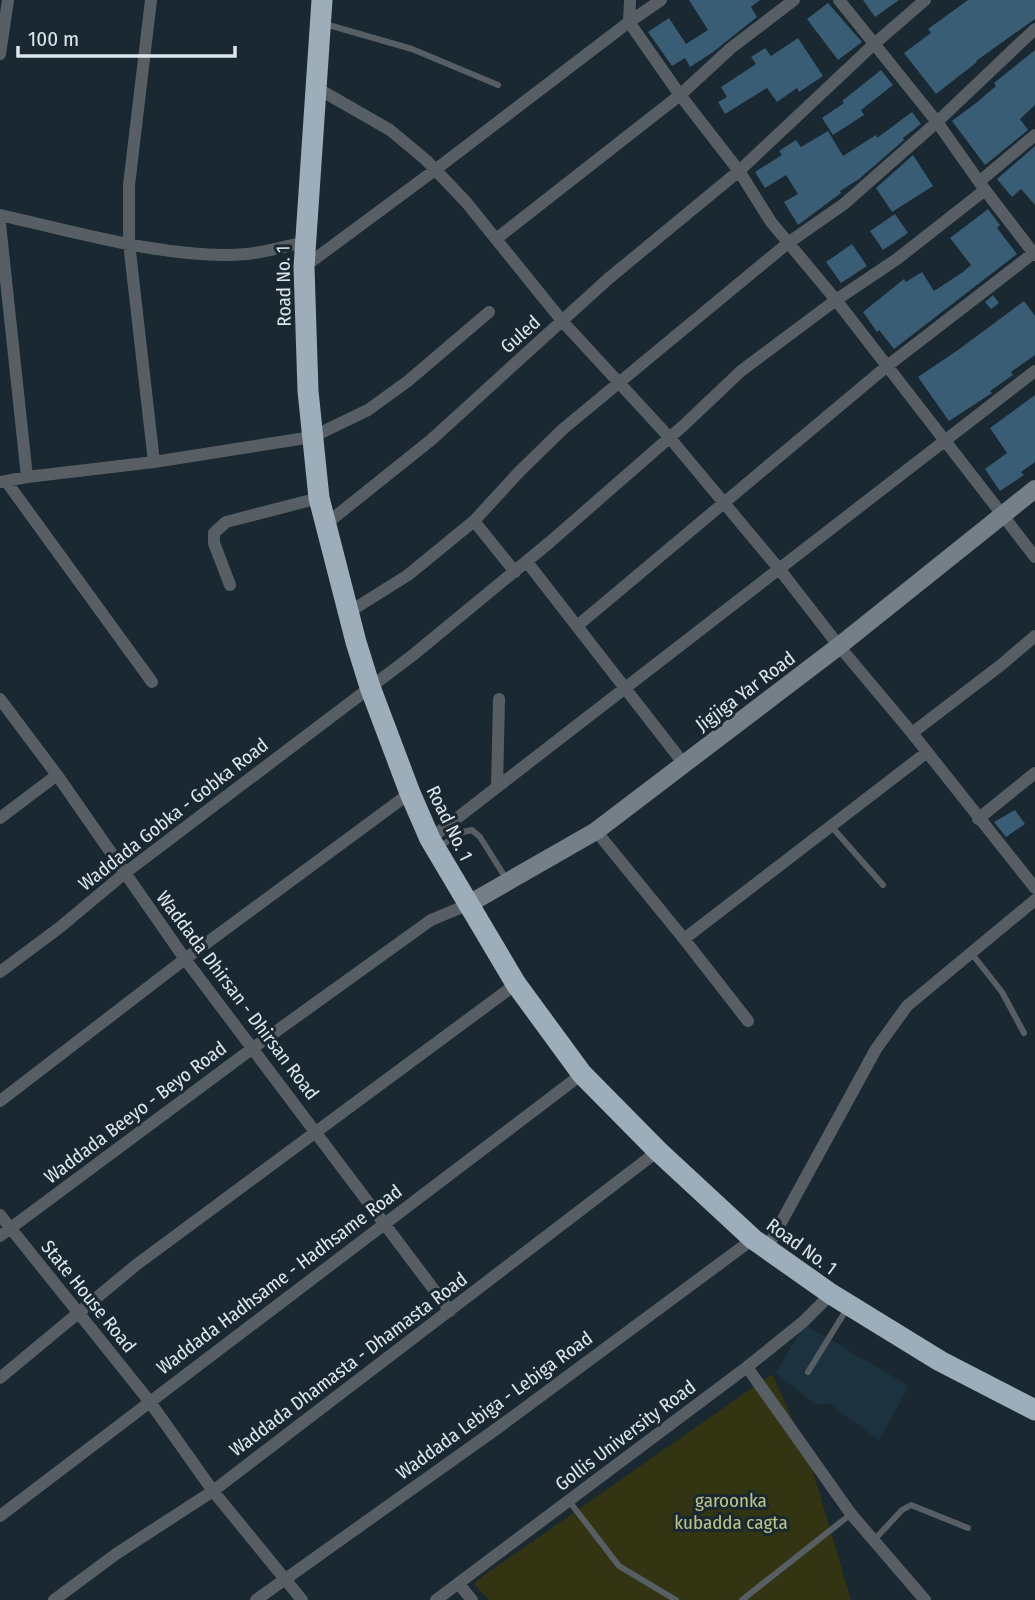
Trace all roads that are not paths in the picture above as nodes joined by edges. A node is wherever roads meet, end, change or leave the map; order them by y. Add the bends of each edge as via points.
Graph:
1 (8, 0) edge
2 (151, 0) edge
3 (322, 0) edge
4 (630, 0) edge
5 (662, 0) edge
6 (794, 0) edge
7 (839, 0) edge
8 (925, 0) edge
9 (320, 22) junction
10 (629, 22) junction
11 (1035, 29) edge
12 (873, 45) junction
13 (0, 54) edge
14 (498, 85) dead end
15 (315, 87) junction
16 (680, 95) junction
17 (937, 122) junction
18 (1035, 135) edge
19 (435, 170) junction
20 (739, 171) junction
21 (982, 186) junction
22 (0, 215) edge
23 (0, 225) edge
24 (496, 239) junction
25 (305, 242) junction
26 (129, 243) junction
27 (788, 243) junction
28 (1035, 253) edge
29 (304, 267) junction
30 (836, 300) junction
31 (489, 312) dead end
32 (563, 322) junction
33 (886, 367) junction
34 (1035, 371) edge
35 (619, 382) junction
36 (312, 437) junction
37 (670, 437) junction
38 (946, 441) junction
39 (154, 462) junction
40 (27, 477) junction
41 (3, 482) edge
42 (1035, 489) edge
43 (319, 498) junction
44 (723, 503) junction
45 (1002, 516) junction
46 (474, 521) junction
47 (326, 524) junction
48 (1035, 557) edge
49 (527, 562) junction
50 (780, 570) junction
51 (515, 572) junction
52 (230, 585) dead end
53 (349, 612) junction
54 (577, 626) junction
55 (1035, 636) edge
56 (839, 646) junction
57 (152, 682) dead end
58 (370, 687) junction
59 (625, 688) junction
60 (0, 699) edge
61 (499, 699) dead end
62 (912, 733) junction
63 (926, 752) junction
64 (684, 764) junction
65 (1035, 773) edge
66 (57, 775) junction
67 (496, 787) junction
68 (410, 793) junction
69 (0, 818) edge
70 (978, 819) junction
71 (831, 826) junction
72 (596, 831) junction
73 (433, 844) junction
74 (125, 873) junction
75 (508, 881) junction
76 (883, 885) dead end
77 (1035, 887) edge
78 (1035, 900) edge
79 (467, 905) junction
80 (684, 939) junction
81 (972, 954) junction
82 (185, 959) junction
83 (0, 972) edge
84 (516, 984) junction
85 (748, 1021) dead end
86 (1024, 1033) dead end
87 (253, 1048) junction
88 (582, 1074) junction
89 (0, 1101) edge
90 (316, 1133) junction
91 (659, 1151) junction
92 (0, 1215) edge
93 (384, 1223) junction
94 (5, 1232) edge
95 (760, 1243) junction
96 (831, 1294) junction
97 (849, 1306) junction
98 (450, 1311) junction
99 (78, 1314) junction
100 (747, 1367) junction
101 (808, 1372) dead end
102 (0, 1378) edge
103 (150, 1402) junction
104 (1035, 1410) edge
105 (213, 1491) junction
106 (569, 1501) junction
107 (851, 1514) junction
108 (0, 1516) edge
109 (968, 1528) dead end
110 (873, 1542) junction
111 (284, 1579) junction
112 (459, 1584) junction
113 (54, 1600) edge
114 (256, 1600) edge
115 (302, 1600) edge
116 (436, 1600) edge
117 (472, 1600) edge
118 (676, 1600) edge
119 (743, 1600) edge
120 (925, 1600) edge

1 - 13 street
2 - 26 street via 129,185
3 - 9 highway, Road No. 1
4 - 10 street
5 - 10 street
6 - 16 street
7 - 12 street
8 - 12 street, Guled
9 - 14 lane via 412,49
9 - 15 highway, Road No. 1
10 - 16 street
10 - 19 street
11 - 17 street
12 - 17 street
12 - 20 street, Guled
15 - 19 street via 390,130
15 - 25 highway, Road No. 1
16 - 20 street
16 - 24 street
17 - 21 street
17 - 27 street via 844,204
18 - 21 street, Waddada Gobka - Gobka Road
19 - 24 street
19 - 29 street
20 - 27 street
20 - 32 street, Guled
21 - 28 street
21 - 30 street, Waddada Gobka - Gobka Road via 897,259
22 - 26 street
23 - 40 street
24 - 32 street
25 - 26 street via 247,254 189,253
25 - 29 highway, Road No. 1
26 - 39 street
27 - 30 street
27 - 35 street
28 - 33 street
29 - 36 highway, Road No. 1
30 - 33 street
30 - 37 street, Waddada Gobka - Gobka Road via 741,371
31 - 36 street via 368,410
32 - 35 street
32 - 47 street, Guled via 431,440
33 - 38 street
33 - 44 street
34 - 38 street
35 - 37 street
35 - 46 street via 563,429
36 - 39 street
36 - 43 highway, Road No. 1
37 - 44 street
37 - 49 street, Waddada Gobka - Gobka Road
38 - 45 street
38 - 50 street
39 - 40 street
40 - 41 street
41 - 57 street
42 - 45 street, Jigjiga Yar Road
43 - 47 highway, Road No. 1
43 - 52 street via 226,522 214,533
44 - 50 street
44 - 54 street
45 - 48 street
45 - 56 street, Jigjiga Yar Road
46 - 51 street
46 - 53 street via 408,575
47 - 53 highway, Road No. 1
49 - 51 street, Waddada Gobka - Gobka Road
49 - 54 street
50 - 56 street
50 - 59 street
51 - 58 street, Waddada Gobka - Gobka Road
53 - 58 highway, Road No. 1
54 - 59 street
55 - 62 street
56 - 62 street
56 - 64 street, Jigjiga Yar Road
58 - 68 highway, Road No. 1
58 - 74 street, Waddada Gobka - Gobka Road
59 - 64 street
59 - 67 street
60 - 66 street, Waddada Dhirsan - Dhirsan Road
61 - 67 street
62 - 63 street
63 - 70 street
63 - 71 street
64 - 72 street, Jigjiga Yar Road
65 - 70 street
66 - 69 street
66 - 74 street, Waddada Dhirsan - Dhirsan Road
67 - 73 street
68 - 73 highway, Road No. 1
68 - 82 street
70 - 77 street
71 - 76 lane
71 - 80 street
72 - 75 street, Jigjiga Yar Road
72 - 80 street
73 - 75 lane via 472,830
73 - 79 highway, Road No. 1
74 - 82 street, Waddada Dhirsan - Dhirsan Road
74 - 83 street, Waddada Gobka - Gobka Road
75 - 79 street, Jigjiga Yar Road
78 - 81 street
79 - 84 highway, Road No. 1
79 - 87 street, Waddada Beeyo - Beyo Road via 431,920
80 - 85 street
81 - 86 lane via 1002,992
81 - 95 street via 907,1006 876,1049
82 - 87 street, Waddada Dhirsan - Dhirsan Road
82 - 89 street
84 - 88 highway, Road No. 1
84 - 90 street
87 - 90 street, Waddada Dhirsan - Dhirsan Road
87 - 94 street, Waddada Beeyo - Beyo Road
88 - 91 highway, Road No. 1
88 - 93 street, Waddada Hadhsame - Hadhsame Road
90 - 93 street, Waddada Dhirsan - Dhirsan Road
90 - 99 street via 136,1265
91 - 95 highway, Road No. 1
91 - 98 street, Waddada Dhamasta - Dhamasta Road
92 - 94 street, State House Road
93 - 98 street, Waddada Dhirsan - Dhirsan Road
93 - 103 street, Waddada Hadhsame - Hadhsame Road
94 - 99 street, State House Road
95 - 96 highway, Road No. 1
95 - 111 street, Waddada Lebiga - Lebiga Road
96 - 97 highway, Road No. 1
96 - 100 street, Gollis University Road
97 - 101 lane
97 - 104 highway, Road No. 1 via 940,1361
98 - 105 street, Waddada Dhamasta - Dhamasta Road
99 - 102 street
99 - 103 street, State House Road
100 - 106 street, Gollis University Road
100 - 107 street
103 - 105 street, State House Road
103 - 108 street, Waddada Hadhsame - Hadhsame Road
105 - 111 street, State House Road
105 - 113 street, Waddada Dhamasta - Dhamasta Road
106 - 112 street, Gollis University Road
106 - 118 lane via 619,1566
107 - 110 street
107 - 119 lane
109 - 110 lane via 911,1505
110 - 120 street
111 - 114 street, Waddada Lebiga - Lebiga Road
111 - 115 street, State House Road
112 - 116 street, Gollis University Road
112 - 117 street

